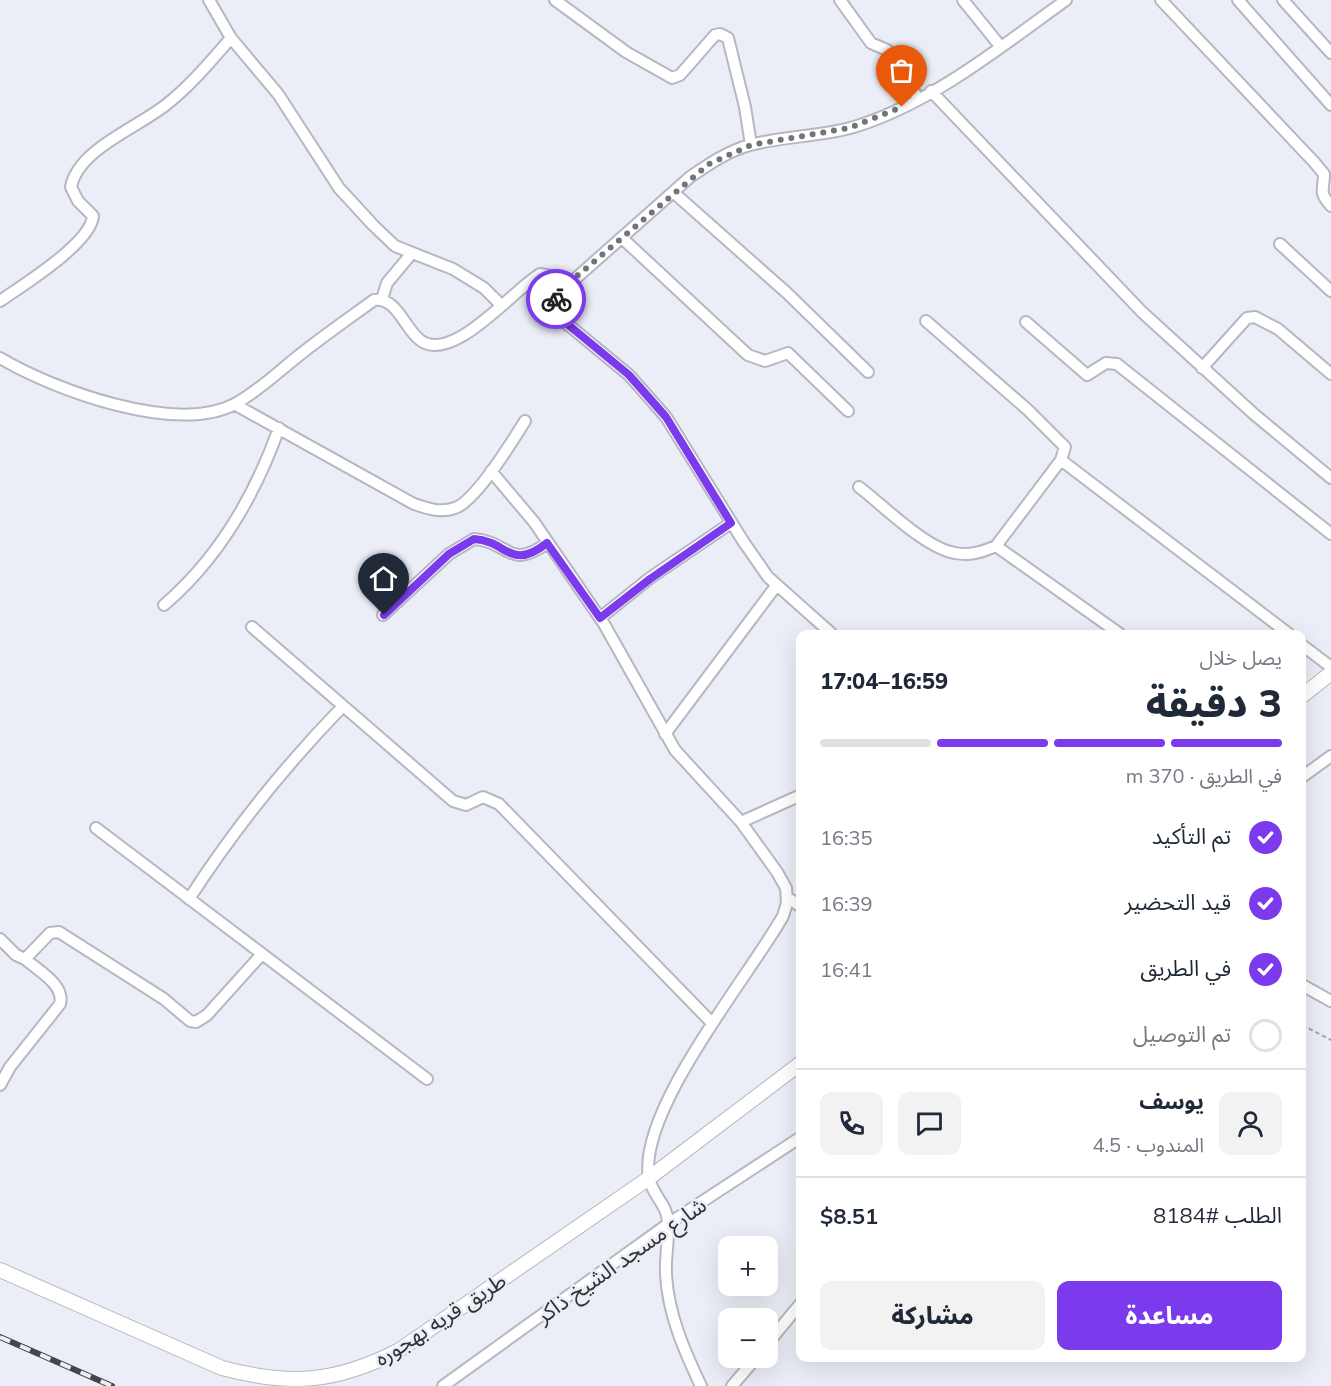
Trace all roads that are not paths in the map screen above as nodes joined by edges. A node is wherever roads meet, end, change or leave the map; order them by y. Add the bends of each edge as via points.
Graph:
1 (209, 0) edge
2 (555, 0) edge
3 (840, 0) edge
4 (963, 0) edge
5 (1066, 0) edge
6 (1161, 0) edge
7 (1238, 0) edge
8 (1283, 0) edge
9 (231, 38) junction
10 (1001, 47) junction
11 (1331, 53) edge
12 (931, 91) junction
13 (918, 99) junction
14 (1331, 105) edge
15 (751, 145) junction
16 (673, 192) junction
17 (1331, 206) edge
18 (622, 238) junction
19 (1280, 244) dead end
20 (412, 253) junction
21 (564, 287) junction
22 (1331, 291) edge
23 (382, 299) junction
24 (0, 301) edge
25 (501, 305) junction
26 (926, 321) dead end
27 (1026, 322) dead end
28 (0, 358) edge
29 (1202, 368) junction
30 (868, 372) dead end
31 (1331, 374) edge
32 (234, 404) junction
33 (848, 411) dead end
34 (525, 420) dead end
35 (279, 428) junction
36 (1061, 460) junction
37 (491, 471) junction
38 (1331, 478) edge
39 (859, 487) dead end
40 (731, 523) junction
41 (1331, 534) edge
42 (547, 543) junction
43 (996, 546) junction
44 (776, 586) junction
45 (164, 605) dead end
46 (384, 615) dead end
47 (600, 618) junction
48 (252, 627) dead end
49 (827, 630) edge
50 (1114, 630) edge
51 (1283, 630) edge
52 (1306, 648) edge
53 (1331, 667) edge
54 (1331, 673) edge
55 (1306, 693) edge
56 (343, 705) junction
57 (665, 734) junction
58 (1331, 756) edge
59 (1306, 774) edge
60 (796, 797) edge
61 (741, 822) junction
62 (96, 828) dead end
63 (787, 897) junction
64 (189, 899) junction
65 (796, 903) edge
66 (0, 939) edge
67 (262, 954) junction
68 (25, 959) junction
69 (1306, 987) edge
70 (1331, 1001) edge
71 (712, 1023) junction
72 (796, 1067) edge
73 (428, 1079) dead end
74 (0, 1085) edge
75 (796, 1140) edge
76 (651, 1182) junction
77 (668, 1224) junction
78 (0, 1270) edge
79 (796, 1309) edge
80 (778, 1331) edge
81 (747, 1368) edge
82 (443, 1386) edge
83 (701, 1386) edge
84 (732, 1386) edge

1 - 9 street
2 - 15 street via 626,52 672,78 680,75 715,35 728,38
3 - 13 street via 871,43 897,59
4 - 10 street
5 - 10 street
6 - 17 street via 1324,174 1320,189
7 - 14 street
8 - 11 street
9 - 20 street via 278,94 339,188 395,246
9 - 24 street via 186,88 152,116 105,144 79,169 71,187 93,216 88,230
10 - 12 street
12 - 13 street
12 - 29 street via 1114,284
13 - 15 street via 862,124
15 - 16 street via 709,164
16 - 18 street
16 - 30 street via 788,293
18 - 21 street
18 - 33 street via 748,355 765,361 788,353
19 - 22 street
20 - 23 street via 387,282
20 - 25 street via 453,269 484,288
21 - 25 street via 556,277 540,274
21 - 40 street via 555,302 559,314 590,345 629,375 666,417
23 - 25 street via 390,303 420,340 440,346 459,339
23 - 32 street via 374,300 323,336
26 - 36 street via 1064,445
27 - 41 street via 1087,375 1106,363 1117,364
28 - 32 street via 54,383 137,410 197,414
29 - 31 street via 1247,318 1255,317 1278,329
29 - 38 street
32 - 35 street
34 - 37 street
35 - 37 street via 414,504 432,510 459,507
35 - 45 street via 218,549
36 - 43 street
36 - 51 street
37 - 42 street
39 - 43 street via 936,547 976,554
40 - 44 street
40 - 47 street
42 - 46 street via 514,556 493,542 474,539 449,554
42 - 47 street
43 - 50 street
44 - 49 street
44 - 57 street
47 - 57 street
48 - 56 street
52 - 53 street
54 - 55 street
56 - 64 street via 288,764
56 - 71 street via 453,801 466,805 483,797 499,804
57 - 61 street
58 - 59 street
60 - 61 street
61 - 63 street via 777,872
62 - 64 street
63 - 65 street
63 - 71 street via 783,916 771,938
64 - 67 street
66 - 68 street
67 - 68 street via 207,1015 196,1022 59,932 50,933
67 - 73 street
68 - 74 street via 60,989 62,998
69 - 70 street
71 - 76 street via 661,1117 653,1141
72 - 76 street, طريق قريه بهجوره
75 - 77 street, شارع مسجد الشيخ ذاكر
76 - 77 street via 666,1208
76 - 78 street, طريق قريه بهجوره via 398,1351 330,1378 257,1378 222,1368
77 - 82 street, شارع مسجد الشيخ ذاكر
77 - 83 street via 668,1296 673,1320
79 - 80 street
81 - 84 street

